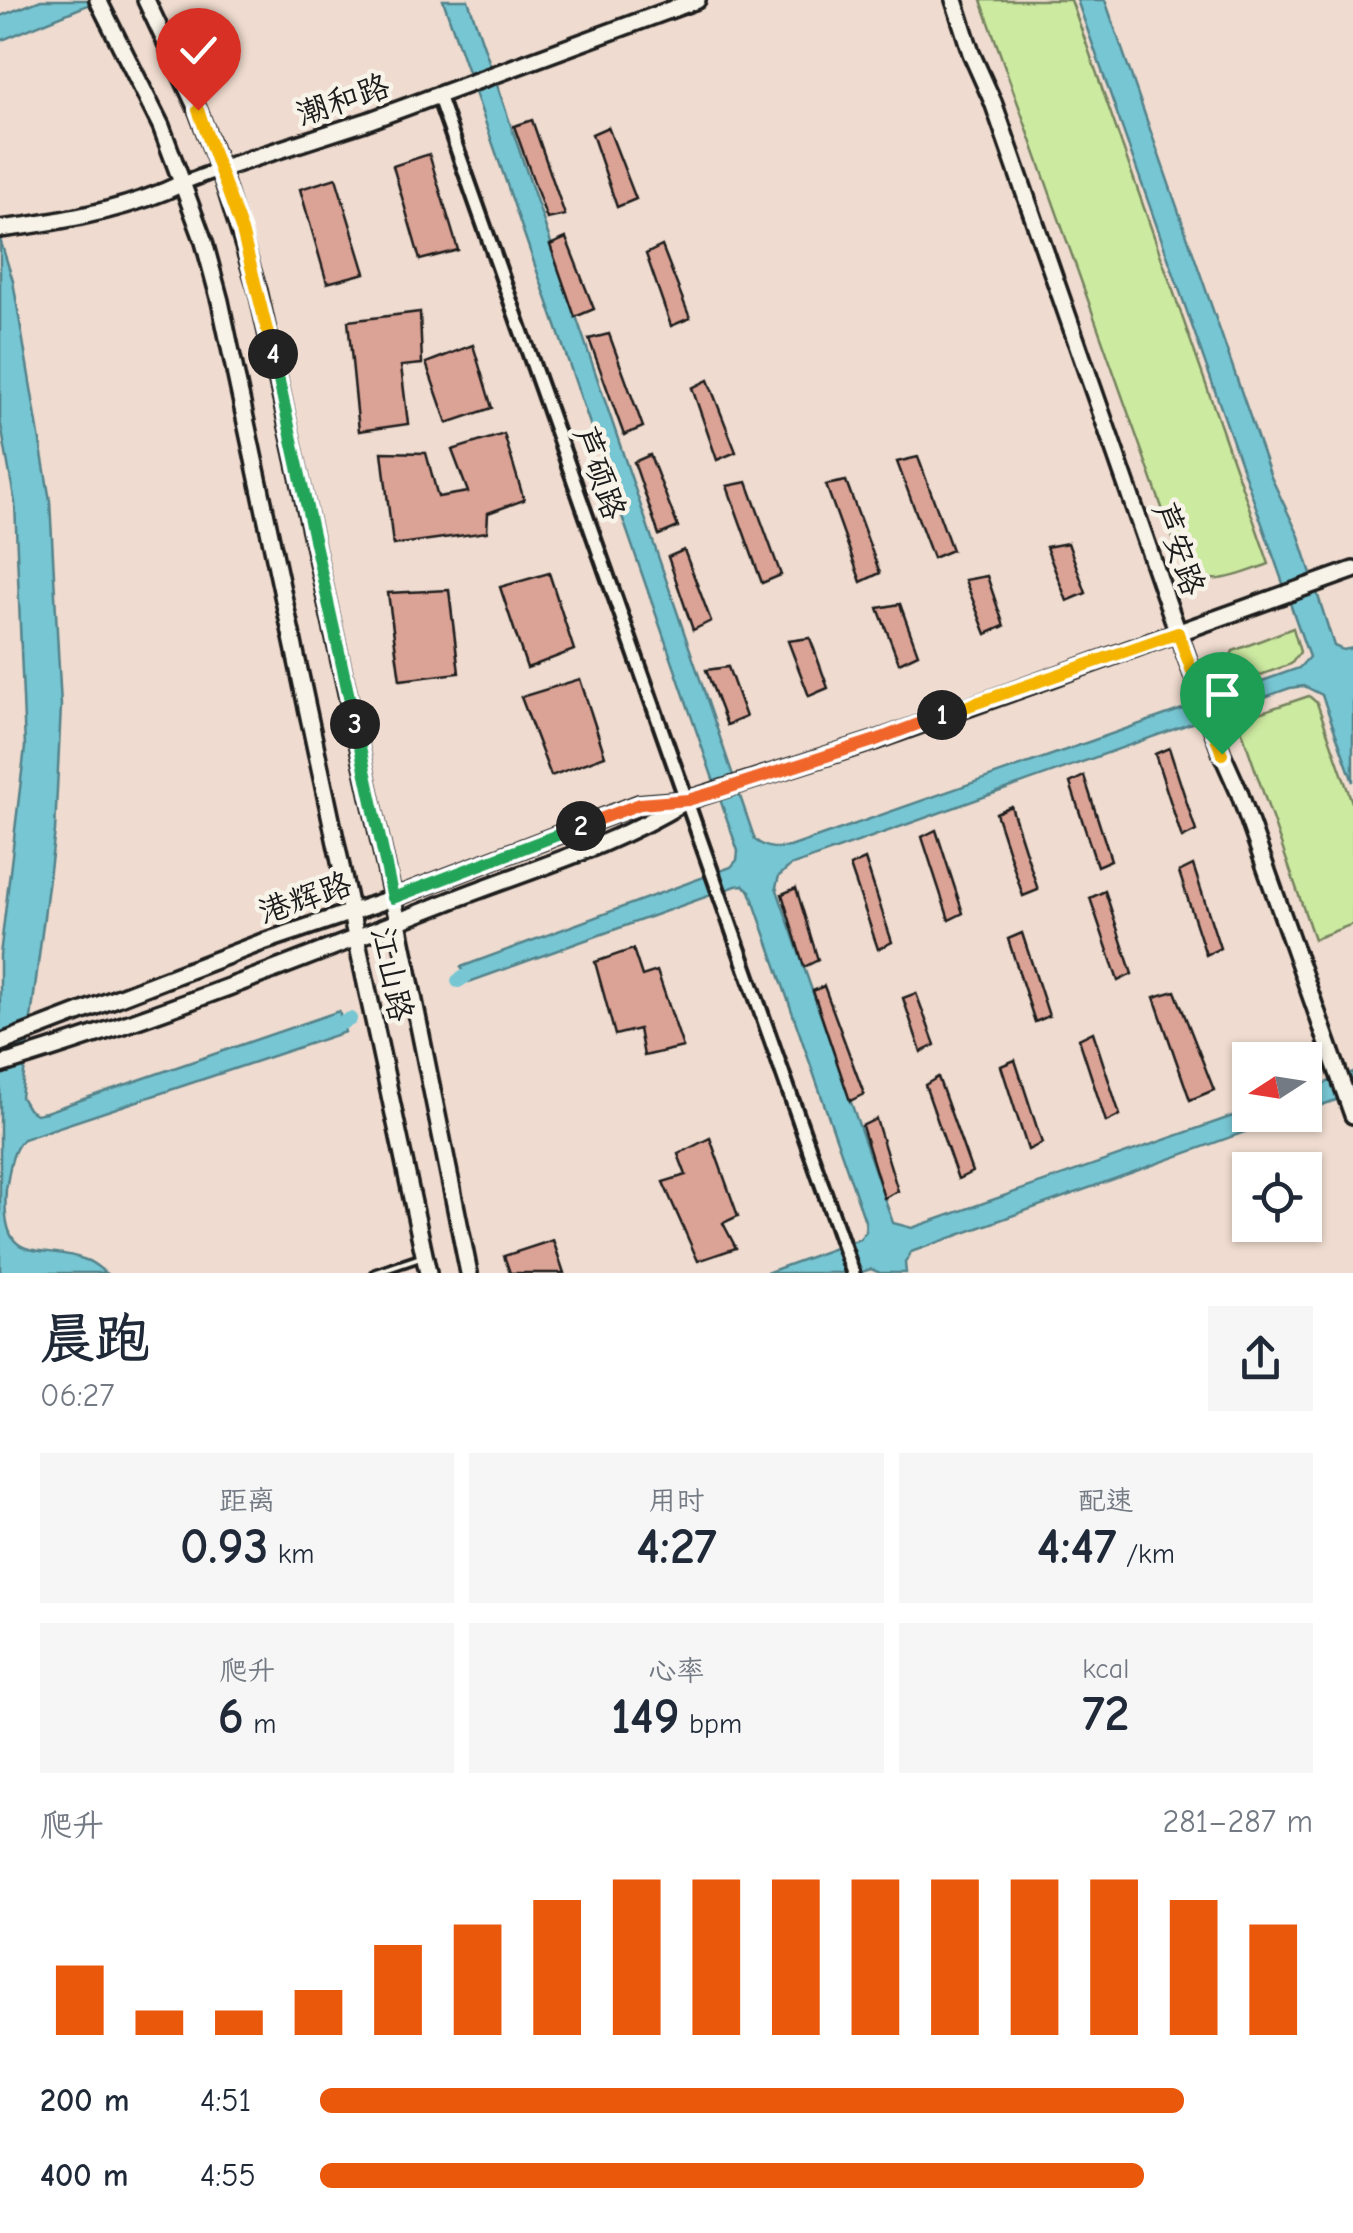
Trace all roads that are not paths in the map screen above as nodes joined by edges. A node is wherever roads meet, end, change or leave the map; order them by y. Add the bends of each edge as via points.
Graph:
1 (146, 0) edge
2 (697, 0) edge
3 (954, 0) edge
4 (101, 6) edge
5 (438, 95) junction
6 (220, 169) junction
7 (183, 183) junction
8 (7, 228) edge
9 (1353, 570) edge
10 (1178, 633) junction
11 (688, 800) junction
12 (393, 898) junction
13 (351, 910) junction
14 (398, 922) junction
15 (356, 938) junction
16 (0, 1043) edge
17 (0, 1064) edge
18 (1353, 1114) edge
19 (424, 1256) junction
20 (376, 1273) edge
21 (428, 1273) edge
22 (470, 1273) edge
23 (854, 1273) edge

1 - 6 main road, 江山路
2 - 5 main road, 潮和路
3 - 10 main road, 芦安路
4 - 7 main road, 江山路
5 - 6 main road, 潮和路
5 - 11 street, 芦硕路
6 - 7 street, 潮和路
6 - 12 main road, 江山路 via 266,322
7 - 8 main road, 潮和路 via 150,198
7 - 13 main road, 江山路 via 234,361
9 - 10 main road, 港辉路
10 - 11 main road, 港辉路
10 - 18 main road, 芦安路
11 - 12 main road, 港辉路 via 640,804
11 - 14 main road, 港辉路 via 644,828
11 - 23 street, 芦硕路
12 - 13 main road, 港辉路
12 - 14 main road, 江山路
13 - 15 main road, 江山路
13 - 16 main road, 港辉路
14 - 15 main road, 港辉路
14 - 22 main road, 江山路
15 - 17 main road, 港辉路
15 - 19 main road, 江山路
19 - 20 lane
19 - 21 main road, 江山路

